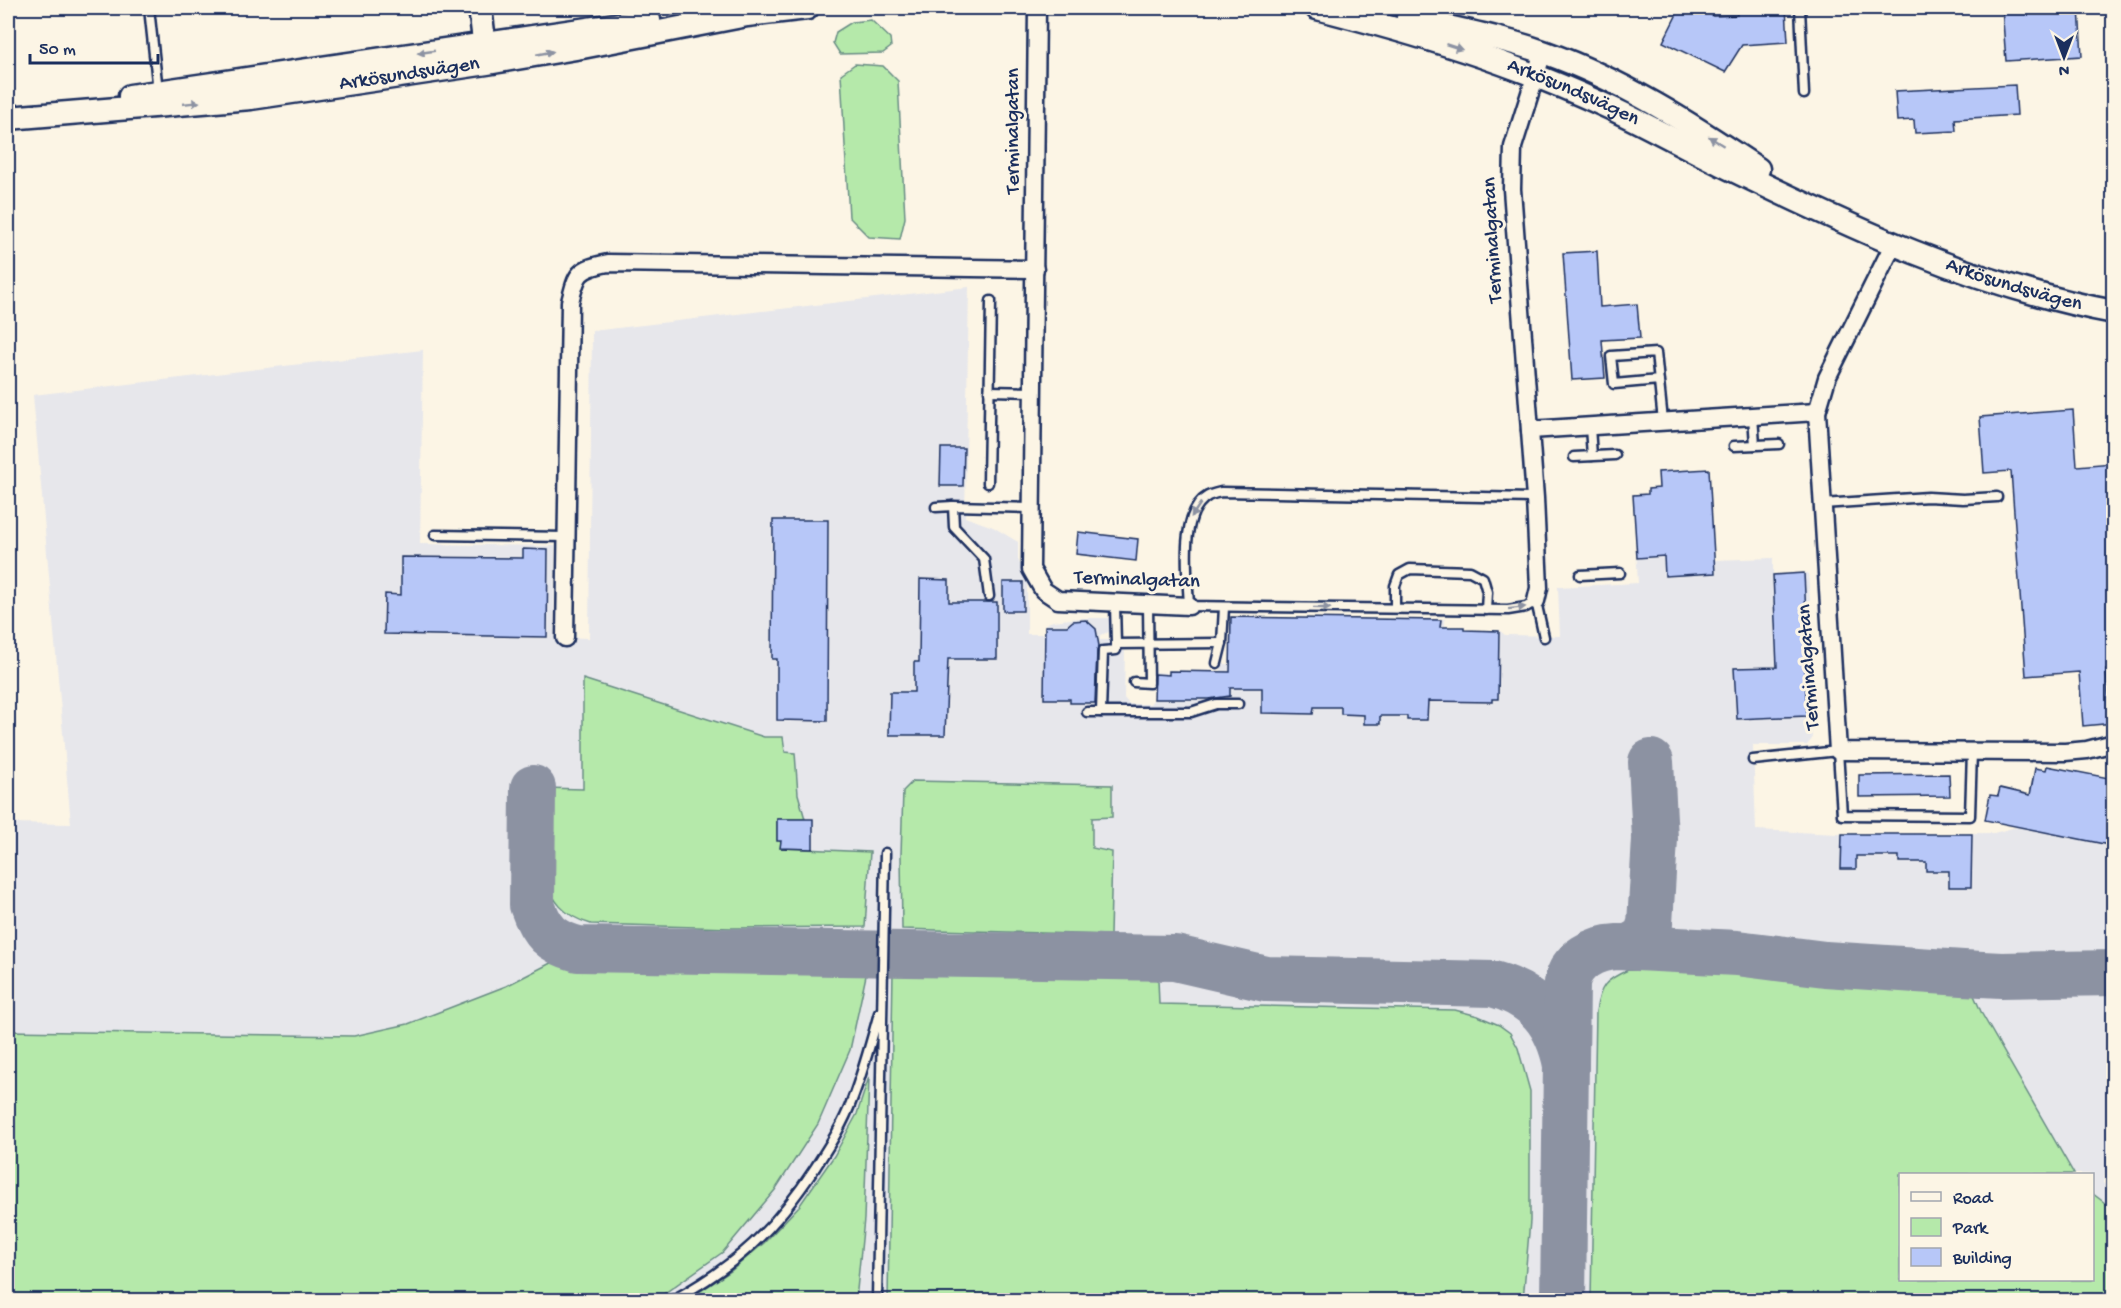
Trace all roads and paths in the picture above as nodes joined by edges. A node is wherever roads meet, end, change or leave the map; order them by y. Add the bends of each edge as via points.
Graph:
1 (149, 8) edge
2 (480, 8) edge
3 (731, 8) edge
4 (807, 8) edge
5 (1037, 8) edge
6 (1317, 8) edge
7 (1363, 8) edge
8 (1800, 8) edge
9 (1543, 51) junction
10 (486, 53) junction
11 (1535, 75) junction
12 (1804, 94) dead end
13 (159, 99) junction
14 (8, 118) edge
15 (1817, 208) junction
16 (1893, 245) junction
17 (1035, 269) junction
18 (991, 301) dead end
19 (2114, 312) edge
20 (1659, 380) junction
21 (989, 391) junction
22 (1033, 392) junction
23 (1817, 412) junction
24 (1753, 416) junction
25 (1663, 421) junction
26 (1590, 427) junction
27 (1530, 430) junction
28 (1779, 444) dead end
29 (1755, 445) junction
30 (1734, 446) dead end
31 (1615, 455) dead end
32 (1592, 456) junction
33 (1574, 457) dead end
34 (988, 483) dead end
35 (1997, 497) dead end
36 (1535, 498) junction
37 (1822, 504) junction
38 (953, 506) junction
39 (936, 507) dead end
40 (1031, 508) junction
41 (435, 535) dead end
42 (566, 537) junction
43 (1620, 573) dead end
44 (1580, 575) dead end
45 (989, 596) dead end
46 (1536, 601) junction
47 (1115, 604) junction
48 (1148, 605) junction
49 (1189, 606) junction
50 (1224, 607) junction
51 (1395, 608) junction
52 (1486, 610) junction
53 (1544, 637) dead end
54 (565, 638) dead end
55 (1149, 642) junction
56 (1222, 643) junction
57 (1116, 644) junction
58 (1217, 663) dead end
59 (1134, 682) dead end
60 (1238, 704) dead end
61 (1088, 712) dead end
62 (1101, 712) junction
63 (2114, 743) edge
64 (1838, 751) junction
65 (1972, 751) junction
66 (1753, 760) dead end
67 (885, 853) dead end
68 (883, 1002) junction
69 (673, 1300) edge
70 (877, 1300) edge

1 - 13 lane
2 - 10 main road
3 - 10 main road, Arkösundsvägen
10 -> 4 main road, Arkösundsvägen via 582,47 747,15
5 - 17 street, Terminalgatan
6 -> 11 main road, Arkösundsvägen via 1396,28
7 - 9 main road, Arkösundsvägen
8 - 12 lane
9 - 11 street, Terminalgatan
15 -> 9 main road, Arkösundsvägen via 1660,106
10 - 13 main road, Arkösundsvägen
11 - 15 main road, Arkösundsvägen
11 - 27 street, Terminalgatan via 1513,147 1512,189
13 - 14 main road, Arkösundsvägen
15 - 16 main road, Arkösundsvägen
16 - 19 main road, Arkösundsvägen via 1994,283
16 - 23 street, Terminalgatan via 1827,378
17 - 22 street, Terminalgatan
17 - 42 street via 608,263 589,267 576,278 570,302
18 - 21 lane
20 - 20 lane via 1656,353 1611,356 1614,384
20 - 25 lane
21 - 22 lane
21 - 34 lane
22 - 40 street, Terminalgatan
23 - 24 street
23 - 37 street, Terminalgatan
24 - 25 street
24 - 29 lane
25 - 26 street
26 - 27 street
26 - 32 lane
27 - 36 street, Terminalgatan
28 - 29 lane
29 - 30 lane
31 - 32 lane
32 - 33 lane
35 - 37 lane
36 - 46 street, Terminalgatan via 1539,588
36 -> 49 lane via 1221,492 1207,497 1190,520
37 - 64 street, Terminalgatan
38 - 39 lane
38 - 40 lane
38 - 45 lane via 954,527 984,559
40 - 47 street, Terminalgatan via 1031,569 1043,590 1058,600
41 - 42 lane
42 - 54 street
43 - 44 lane
52 -> 46 lane, Terminalgatan via 1526,607
46 - 53 lane
47 - 48 street, Terminalgatan
47 - 57 lane
48 - 49 street, Terminalgatan
48 - 55 lane
49 - 50 lane, Terminalgatan
50 -> 51 lane, Terminalgatan
50 - 56 lane
51 - 52 lane, Terminalgatan
51 - 52 lane via 1399,574 1410,569 1470,572 1483,578
55 - 56 lane
55 - 57 lane
55 - 59 lane via 1149,683
56 - 58 lane
57 - 62 lane via 1116,650 1103,651
60 - 62 lane via 1216,704 1191,712
61 - 62 lane
63 - 65 street, Terminalgatan via 2065,752
64 - 65 street, Terminalgatan
64 - 65 lane via 1842,815 1970,816
64 - 66 lane
67 - 68 lane
68 - 69 lane via 837,1135 796,1197 739,1258
68 - 70 lane

